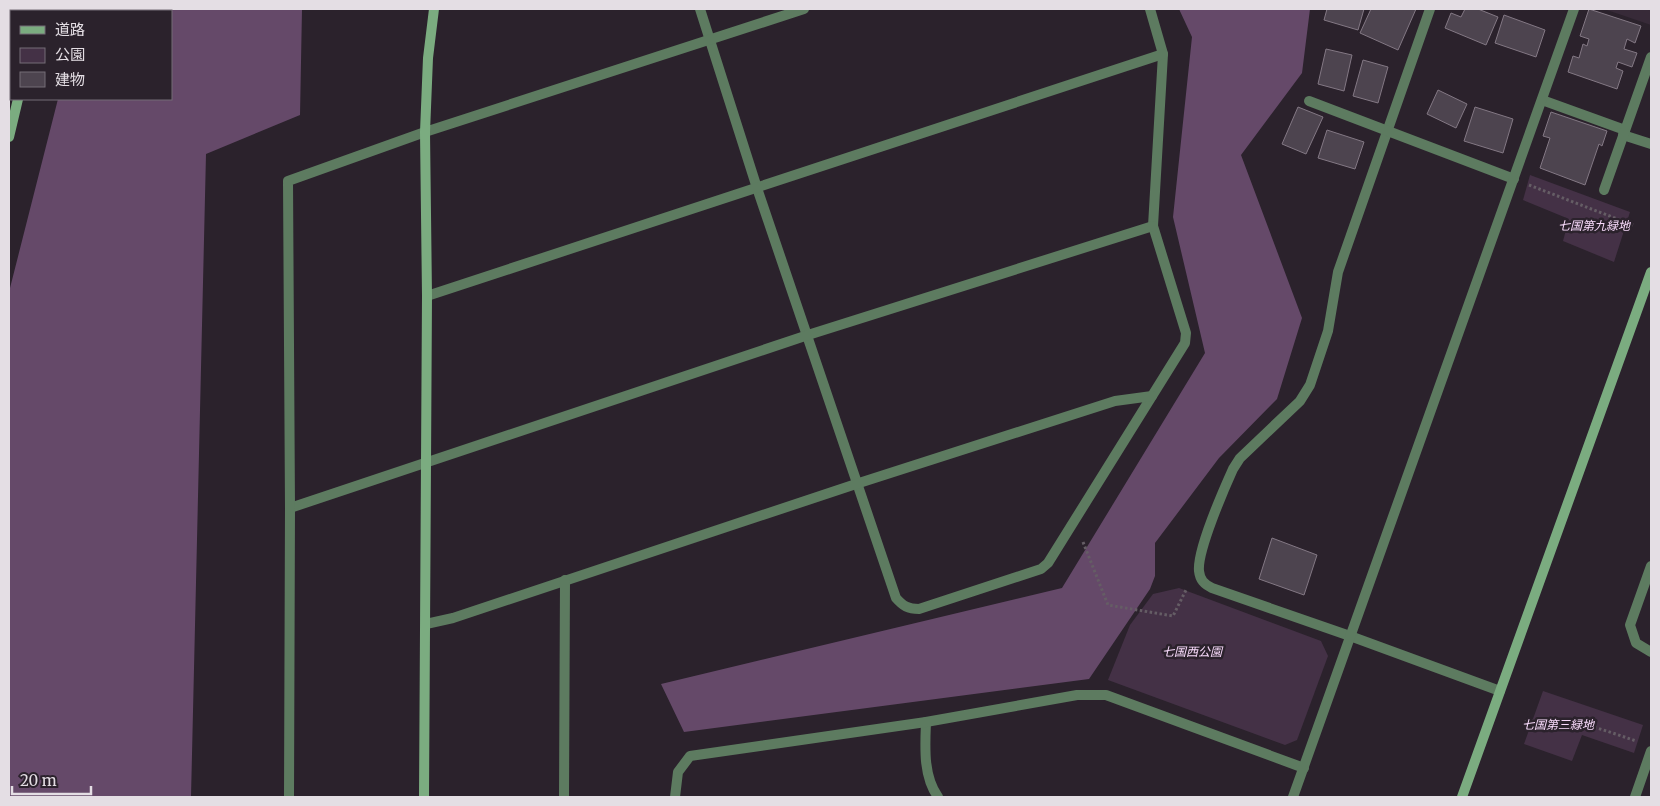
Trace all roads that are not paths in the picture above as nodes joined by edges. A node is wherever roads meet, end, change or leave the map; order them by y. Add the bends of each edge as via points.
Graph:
1 (434, 9) edge
2 (700, 9) edge
3 (804, 9) edge
4 (1150, 9) edge
5 (1430, 9) edge
6 (1574, 9) edge
7 (710, 40) junction
8 (1163, 54) junction
9 (1651, 57) edge
10 (18, 100) edge
11 (1542, 100) junction
12 (1309, 101) dead end
13 (424, 132) junction
14 (1388, 132) junction
15 (1624, 132) junction
16 (9, 137) edge
17 (1651, 144) edge
18 (1514, 179) junction
19 (757, 188) junction
20 (1604, 190) dead end
21 (1153, 226) junction
22 (1651, 272) edge
23 (427, 296) junction
24 (808, 335) junction
25 (1152, 396) junction
26 (426, 462) junction
27 (856, 484) junction
28 (290, 508) junction
29 (1651, 566) edge
30 (565, 580) junction
31 (426, 624) junction
32 (1350, 636) junction
33 (1651, 652) edge
34 (1500, 692) junction
35 (926, 722) junction
36 (1648, 748) edge
37 (1304, 768) junction
38 (289, 797) edge
39 (424, 797) edge
40 (564, 797) edge
41 (675, 797) edge
42 (938, 797) edge
43 (1293, 797) edge
44 (1462, 797) edge
45 (1635, 797) edge

1 - 13 street
2 - 7 street
3 - 7 street
4 - 8 street
5 - 14 street
6 - 11 street
7 - 13 street
7 - 19 street
8 - 19 street
8 - 21 street
9 - 15 street
10 - 16 street
11 - 15 street
11 - 18 street
12 - 14 street
13 - 23 street
13 - 28 street via 288,181
14 - 18 street
14 - 32 street via 1338,272 1328,331 1310,385 1300,401 1240,458 1233,469 1198,569 1201,580 1212,588
15 - 17 street
15 - 20 street
18 - 32 street
19 - 23 street
19 - 24 street
21 - 24 street
21 - 25 street via 1186,333 1185,343
22 - 34 street
23 - 26 street
24 - 26 street
24 - 27 street
25 - 27 street via 1115,401
25 - 27 street via 1048,563 1041,569 919,609 910,609 896,598
26 - 28 street
26 - 31 street
27 - 30 street
28 - 38 street
29 - 33 street via 1630,625 1636,643
30 - 31 street
30 - 40 street
31 - 39 street
32 - 34 street
32 - 37 street
34 - 44 street
35 - 37 street via 1078,695 1106,695
35 - 41 street via 690,756 678,772
35 - 42 street via 925,757 932,788
36 - 45 street
37 - 43 street

